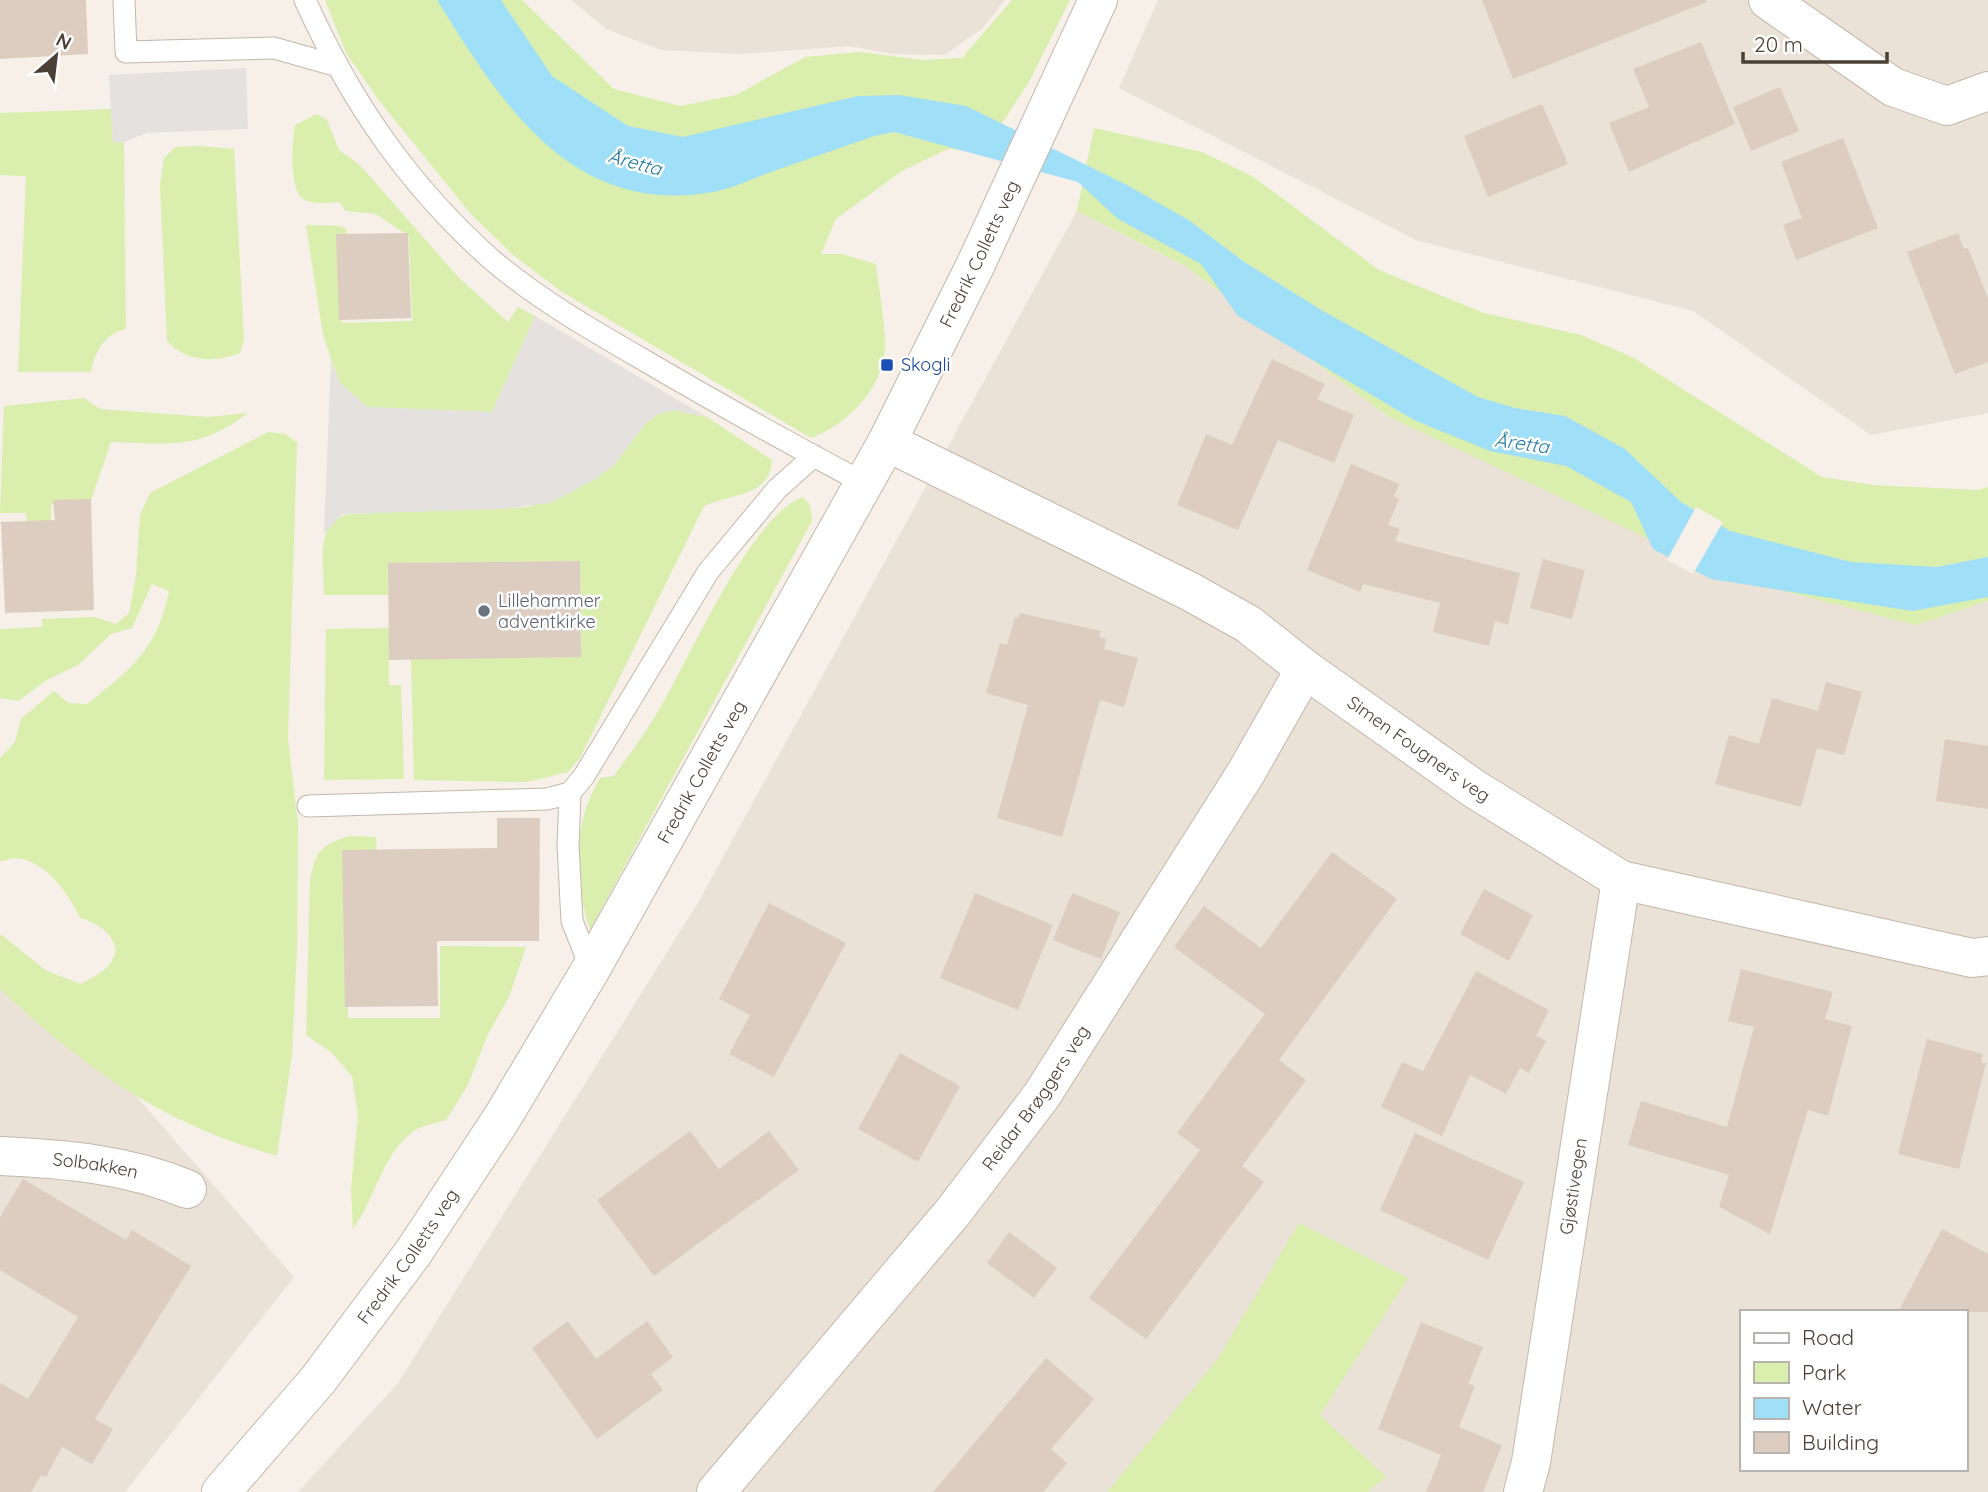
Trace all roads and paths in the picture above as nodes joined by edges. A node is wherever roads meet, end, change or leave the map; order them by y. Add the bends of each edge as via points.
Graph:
1 (124, 0) edge
2 (304, 0) edge
3 (1098, 0) edge
4 (1768, 0) edge
5 (334, 65) junction
6 (1988, 91) edge
7 (887, 442) junction
8 (814, 456) junction
9 (864, 483) junction
10 (1305, 669) junction
11 (570, 793) junction
12 (308, 806) dead end
13 (1621, 880) junction
14 (1988, 956) edge
15 (591, 969) junction
16 (0, 1156) edge
17 (187, 1189) dead end
18 (220, 1492) edge
19 (716, 1492) edge
20 (1523, 1492) edge

1 - 5 lane via 126,52 274,48
2 - 5 lane
3 - 7 street, Fredrik Colletts veg via 975,266
4 - 6 street via 1893,86 1947,106
5 - 8 lane via 387,147 440,210 493,261 562,313
7 - 9 street, Fredrik Colletts veg
7 - 10 street, Simen Fougners veg via 1189,591 1248,624
8 - 9 lane
8 - 11 lane via 777,489 708,572 635,696
9 - 15 street, Fredrik Colletts veg
10 - 13 street, Simen Fougners veg via 1473,788
10 - 19 street, Reidar Brøggers veg via 1190,863 1042,1095 953,1212
11 - 12 lane via 547,799
11 - 15 lane via 572,920
13 - 14 street, Simen Fougners veg via 1972,958
13 - 20 street, Gjøstivegen via 1534,1448
15 - 18 street, Fredrik Colletts veg via 502,1118 413,1253 318,1380
16 - 17 street, Solbakken via 75,1159 149,1174

